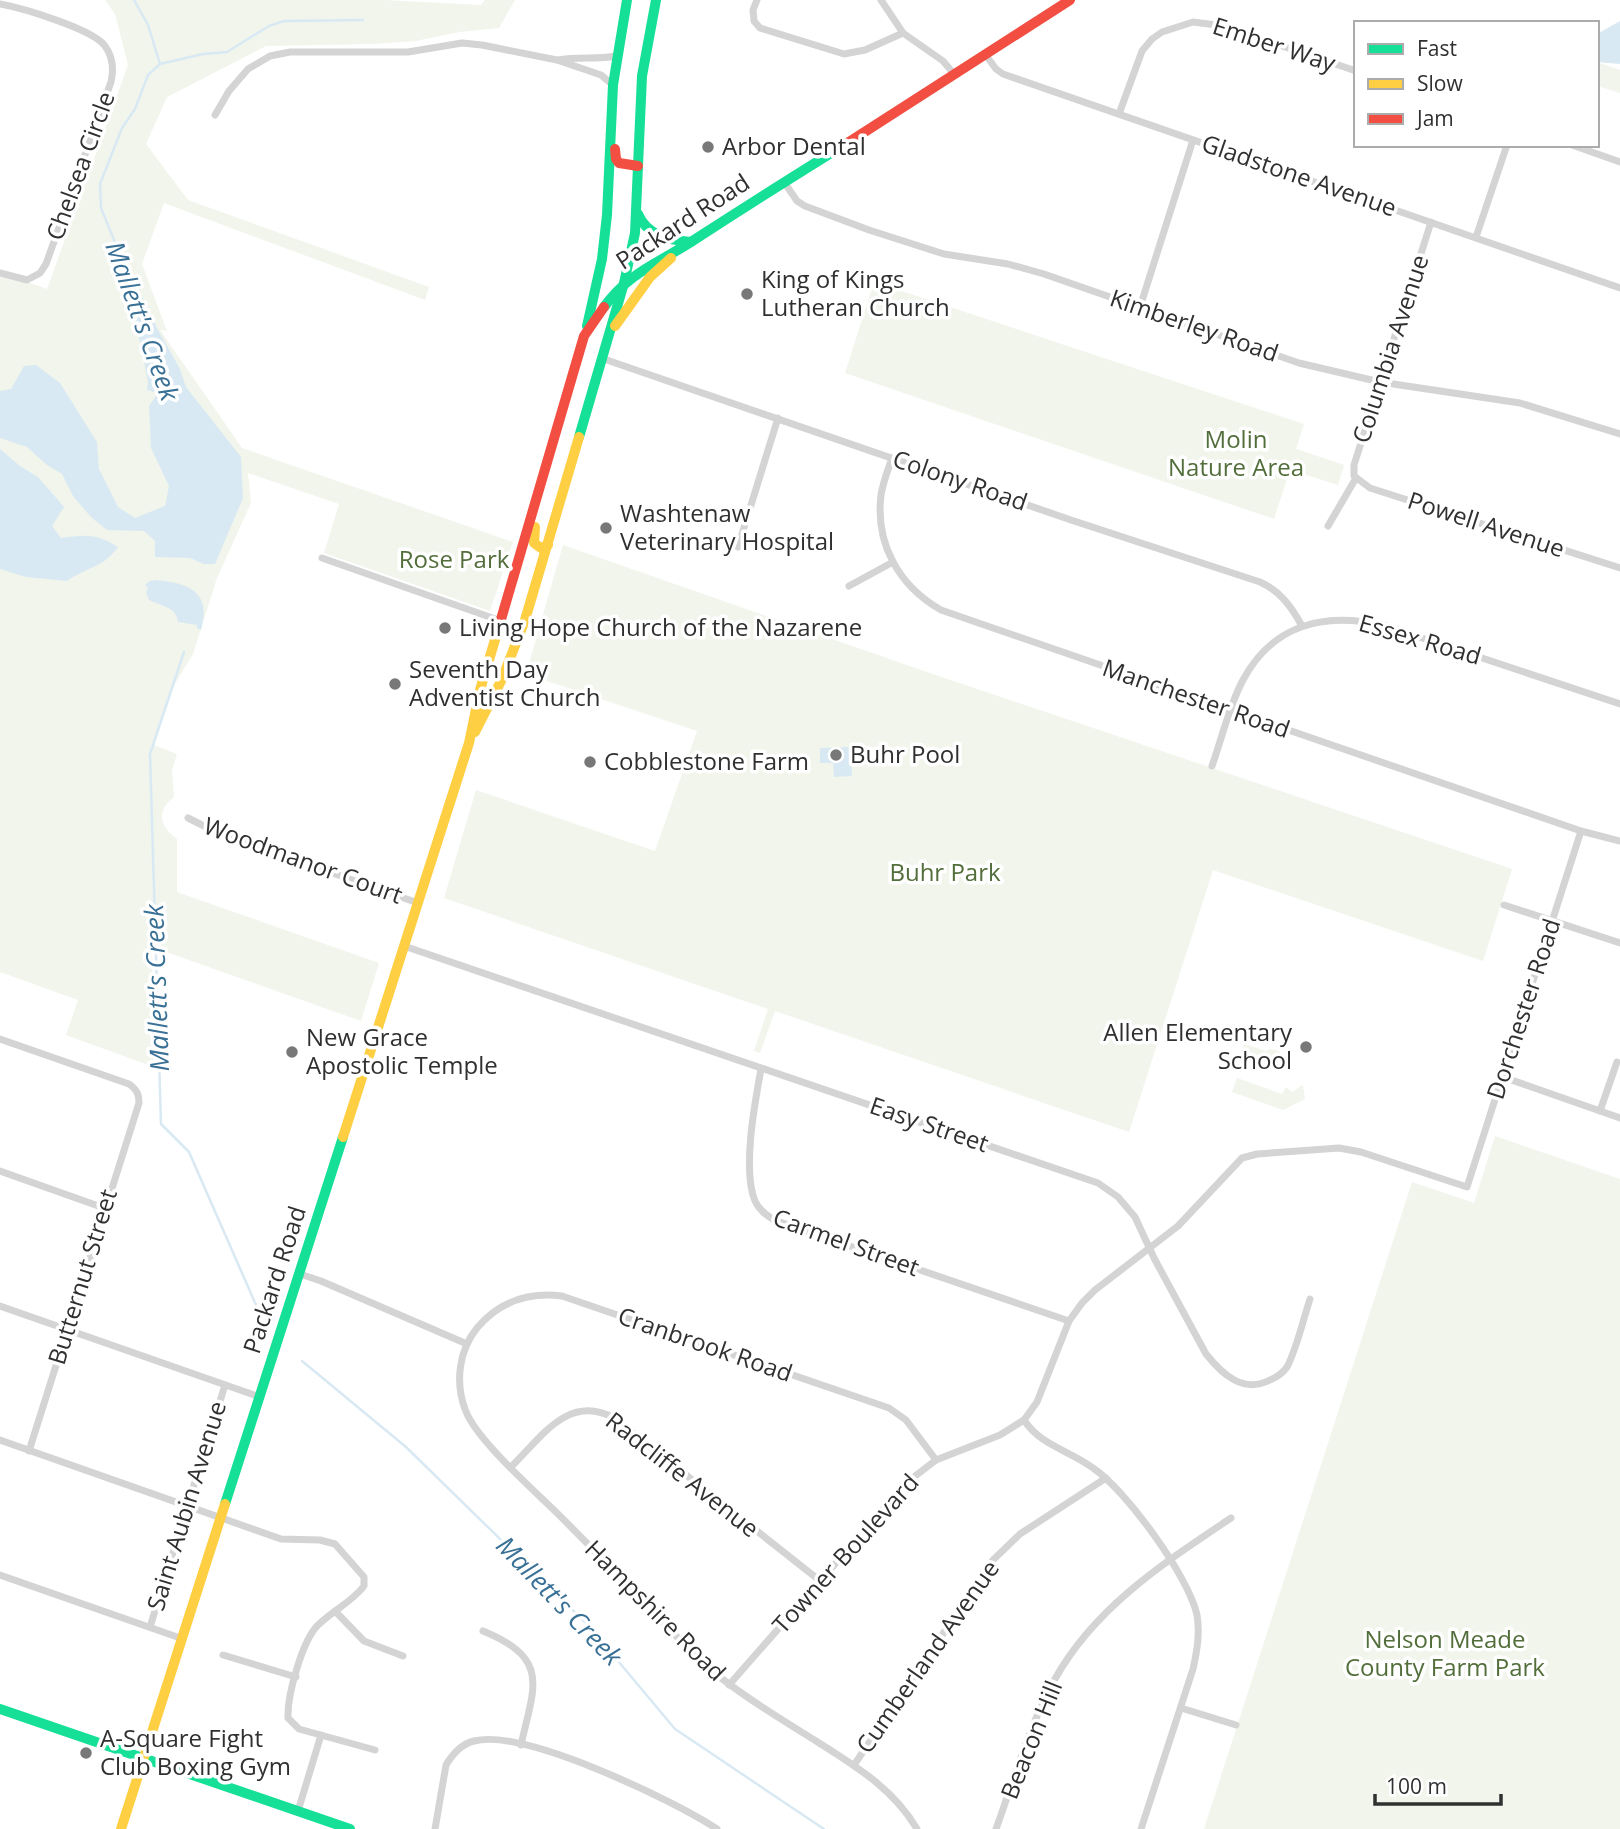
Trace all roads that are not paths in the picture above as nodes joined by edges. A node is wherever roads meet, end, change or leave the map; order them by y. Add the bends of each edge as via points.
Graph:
1 (626, 0) edge
2 (649, 0) edge
3 (656, 0) edge
4 (757, 0) edge
5 (881, 0) edge
6 (1070, 0) edge
7 (0, 4) edge
8 (903, 33) junction
9 (646, 50) junction
10 (985, 54) junction
11 (616, 56) junction
12 (557, 60) junction
13 (1354, 70) edge
14 (954, 74) junction
15 (612, 85) junction
16 (1119, 114) junction
17 (215, 115) dead end
18 (610, 119) junction
19 (1193, 140) junction
20 (1506, 147) edge
21 (1578, 147) edge
22 (1620, 162) edge
23 (638, 166) junction
24 (784, 182) junction
25 (637, 208) junction
26 (1431, 222) junction
27 (1476, 237) junction
28 (688, 244) junction
29 (0, 272) edge
30 (624, 283) junction
31 (1620, 288) edge
32 (1140, 307) junction
33 (584, 336) junction
34 (608, 337) junction
35 (601, 358) junction
36 (1380, 382) junction
37 (778, 418) junction
38 (1620, 435) edge
39 (892, 458) junction
40 (546, 468) junction
41 (1355, 477) junction
42 (1328, 526) dead end
43 (548, 545) junction
44 (737, 547) dead end
45 (322, 558) dead end
46 (519, 560) junction
47 (893, 562) junction
48 (1620, 568) edge
49 (849, 586) dead end
50 (501, 621) junction
51 (1302, 626) junction
52 (514, 651) junction
53 (1620, 704) edge
54 (1231, 711) junction
55 (469, 743) junction
56 (1212, 766) dead end
57 (188, 818) dead end
58 (1581, 831) junction
59 (1620, 841) edge
60 (418, 903) junction
61 (1504, 905) dead end
62 (1552, 920) junction
63 (1620, 943) edge
64 (404, 946) junction
65 (0, 1039) edge
66 (1617, 1062) dead end
67 (761, 1069) junction
68 (1503, 1077) junction
69 (1600, 1111) junction
70 (1620, 1118) edge
71 (0, 1171) edge
72 (1467, 1186) joint
73 (104, 1208) junction
74 (1149, 1249) junction
75 (300, 1274) junction
76 (1310, 1299) dead end
77 (0, 1306) edge
78 (1069, 1321) junction
79 (67, 1330) junction
80 (467, 1344) junction
81 (225, 1385) junction
82 (260, 1397) junction
83 (1024, 1420) junction
84 (0, 1440) edge
85 (29, 1451) junction
86 (936, 1460) junction
87 (511, 1467) junction
88 (1105, 1478) junction
89 (187, 1507) junction
90 (222, 1518) junction
91 (1231, 1518) dead end
92 (1169, 1559) junction
93 (0, 1575) edge
94 (820, 1580) junction
95 (335, 1611) junction
96 (150, 1628) junction
97 (483, 1631) dead end
98 (183, 1639) junction
99 (223, 1655) dead end
100 (403, 1656) dead end
101 (296, 1677) junction
102 (729, 1685) junction
103 (1181, 1708) junction
104 (0, 1709) edge
105 (1236, 1726) dead end
106 (321, 1735) junction
107 (521, 1745) junction
108 (375, 1750) dead end
109 (145, 1759) junction
110 (854, 1765) junction
111 (298, 1811) junction
112 (121, 1829) edge
113 (350, 1829) edge
114 (435, 1829) edge
115 (717, 1829) edge
116 (917, 1829) edge
117 (996, 1829) edge
118 (1141, 1829) edge

1 - 11 main road
2 - 9 main road via 643,33
3 - 9 main road
4 - 8 street via 754,21 760,27 844,54
5 - 8 street
6 - 10 main road, Packard Road
7 - 29 street, Chelsea Circle via 88,33 105,46 114,70 46,264 40,274 27,280
8 - 14 street
9 - 23 main road, Packard Road
10 - 14 main road, Packard Road
10 - 16 street, Gladstone Avenue via 1003,74
11 - 12 street
11 - 15 main road
12 - 15 street via 601,75
12 - 17 street via 462,43 408,52 290,52 248,68
13 - 16 street, Ember Way via 1224,26 1193,22 1163,32 1142,51
14 - 24 main road, Packard Road
15 - 18 main road
16 - 19 street, Gladstone Avenue
18 - 23 main road via 616,159 623,165
18 - 33 main road via 602,259
19 - 26 street, Gladstone Avenue
19 - 32 street
20 - 27 street
21 - 22 street
23 - 25 main road, Packard Road
24 - 28 main road, Packard Road
24 - 32 street, Kimberley Road via 805,206 869,230 953,256 1025,268
25 - 28 main road via 649,231
25 - 30 main road, Packard Road
26 - 27 street, Gladstone Avenue
26 - 36 street, Columbia Avenue
27 - 31 street, Gladstone Avenue
28 - 30 main road, Packard Road
28 - 34 main road via 650,277
30 - 33 main road, Packard Road
30 - 34 main road, Packard Road
32 - 36 street, Kimberley Road via 1299,363
33 - 40 main road, Packard Road
34 - 35 main road, Packard Road
35 - 37 street, Colony Road
35 - 43 main road, Packard Road
36 - 38 street, Kimberley Road via 1520,403
36 - 41 street, Columbia Avenue via 1354,465
37 - 39 street, Colony Road
37 - 44 street
39 - 47 street, Manchester Road via 880,516
39 - 51 street, Colony Road via 1260,582 1284,598
40 - 43 main road via 533,538 538,547
40 - 46 main road, Packard Road
41 - 42 street, Columbia Avenue
41 - 48 street, Powell Avenue via 1370,488
43 - 52 main road, Packard Road
45 - 50 street
46 - 50 main road, Packard Road
46 - 52 main road via 516,592 498,650 503,658
47 - 49 street
47 - 54 street, Manchester Road via 910,589 956,617
50 - 55 main road, Packard Road
51 - 53 street, Essex Road via 1357,619 1386,626
51 - 54 street, Essex Road via 1266,649 1243,679
52 - 55 main road, Packard Road
54 - 56 street, Essex Road
54 - 58 street, Manchester Road
55 - 60 main road, Packard Road
57 - 60 street, Woodmanor Court
58 - 59 street, Manchester Road
58 - 62 street, Dorchester Road
60 - 64 main road, Packard Road
61 - 62 street
62 - 63 street
62 - 68 street, Dorchester Road
64 - 67 street, Easy Street
64 - 75 main road, Packard Road
65 - 73 street, Butternut Street via 136,1088 139,1103
66 - 69 street
67 - 74 street, Easy Street via 1098,1183 1128,1206
67 - 78 street, Carmel Street via 754,1104 750,1180 764,1214
68 - 69 street
68 - 72 street, Dorchester Road
69 - 70 street
71 - 73 street
72 - 74 street, Towner Boulevard via 1349,1149 1249,1156
73 - 79 street, Butternut Street
74 - 76 street, Easy Street via 1206,1354 1217,1368 1243,1384 1266,1383 1279,1376
74 - 78 street, Towner Boulevard via 1095,1290
75 - 80 street
75 - 82 main road, Packard Road
77 - 79 street
78 - 83 street, Towner Boulevard via 1041,1395
79 - 81 street
79 - 85 street, Butternut Street
80 - 86 street, Cranbrook Road via 487,1317 508,1303 537,1295 562,1296 889,1408 906,1420
80 - 87 street, Hampshire Road via 460,1380 465,1409 470,1421
81 - 82 street
81 - 89 street, Saint Aubin Avenue
82 - 90 main road, Packard Road
83 - 86 street, Towner Boulevard via 1000,1435
83 - 88 street via 1042,1441 1085,1462
84 - 85 street
85 - 89 street
86 - 94 street, Towner Boulevard via 906,1483
87 - 94 street, Radcliffe Avenue via 561,1418 582,1410 603,1412
87 - 102 street, Hampshire Road via 700,1661
88 - 92 street via 1130,1503
88 - 110 street, Cumberland Avenue via 1020,1534 993,1560
89 - 90 street
89 - 96 street, Saint Aubin Avenue
90 - 95 street via 281,1539 320,1540 339,1547 365,1581 361,1590
90 - 98 main road, Packard Road
91 - 92 street, Beacon Hill
92 - 103 street via 1192,1598 1199,1630
92 - 117 street, Beacon Hill via 1114,1604 1056,1678 1033,1726
93 - 96 street
94 - 102 street, Towner Boulevard
95 - 100 street via 364,1641
95 - 101 street via 312,1633
96 - 98 street
97 - 107 street via 503,1639 529,1662 534,1679
98 - 109 main road, Packard Road
99 - 101 street
101 - 106 street via 288,1718 299,1729
102 - 110 street, Hampshire Road
103 - 105 street
103 - 118 street
104 - 109 main road
106 - 108 street
106 - 111 street
107 - 114 street via 486,1739 465,1744 451,1757
107 - 115 street via 635,1785
109 - 111 main road
109 - 112 main road, Packard Road
110 - 116 street, Hampshire Road via 883,1786
111 - 113 main road

